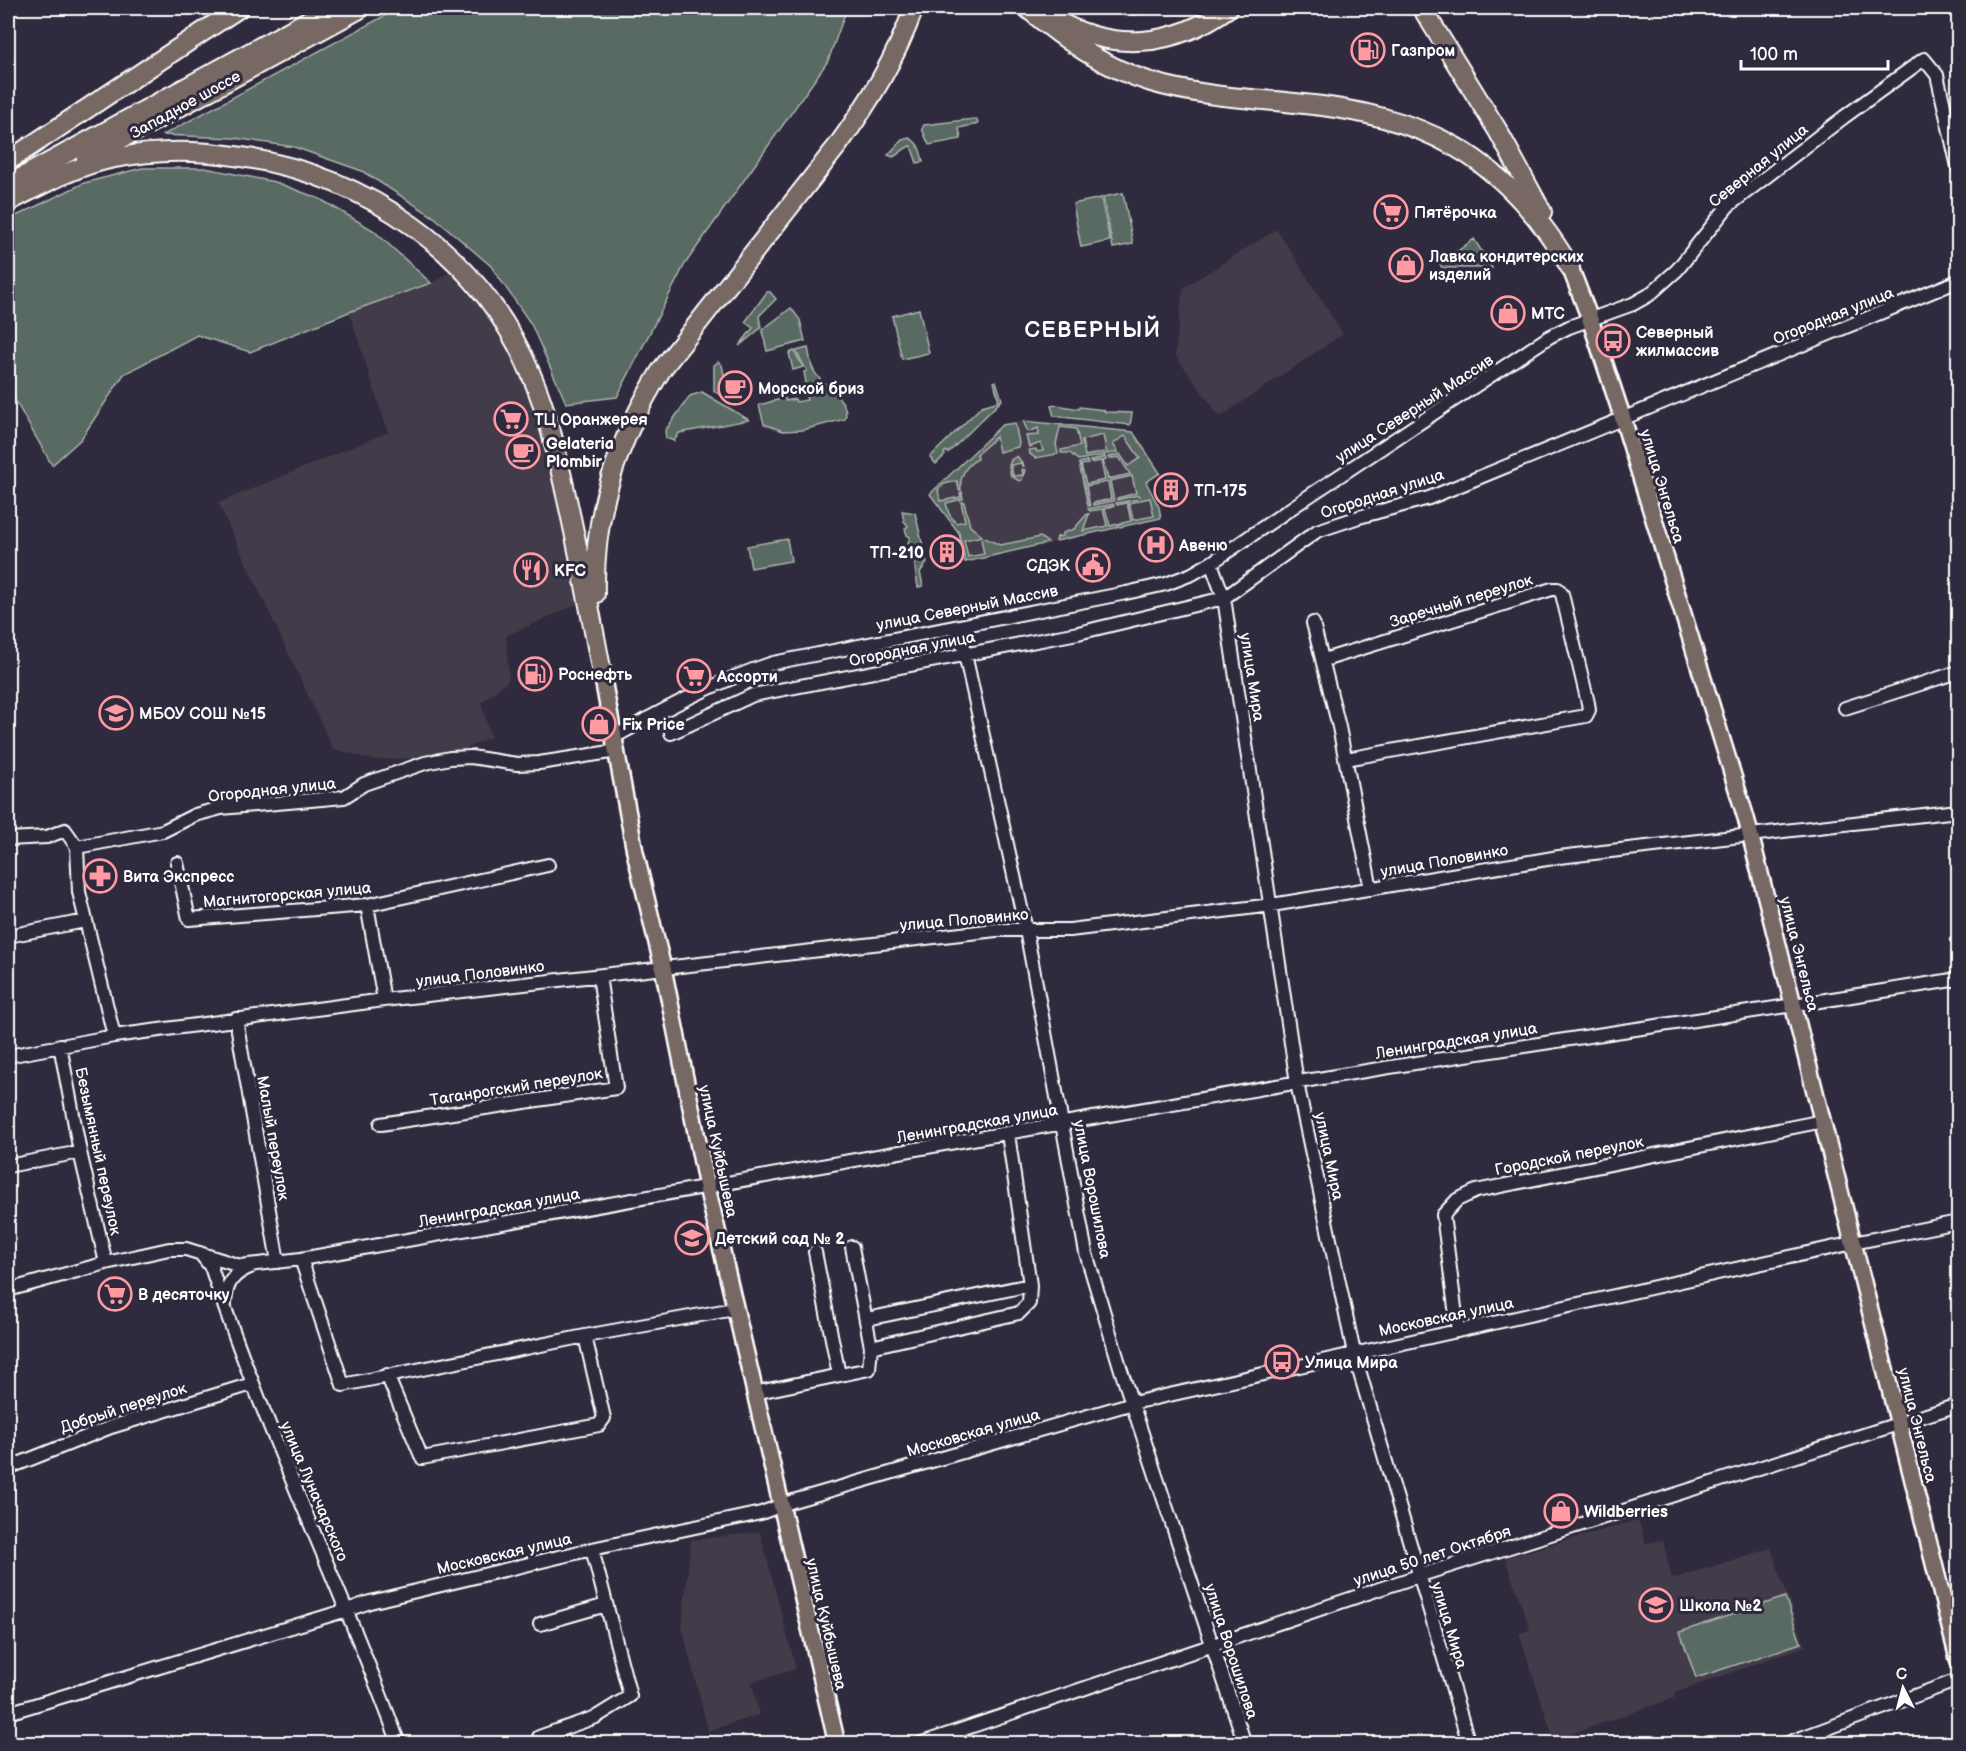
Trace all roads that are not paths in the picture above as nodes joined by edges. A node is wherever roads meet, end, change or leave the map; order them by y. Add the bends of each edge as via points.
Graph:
1 (239, 8) edge
2 (331, 8) edge
3 (361, 8) edge
4 (914, 8) edge
5 (1027, 8) edge
6 (1037, 8) edge
7 (1228, 8) edge
8 (1422, 8) edge
9 (8, 161) edge
10 (1959, 167) edge
11 (8, 185) edge
12 (8, 201) edge
13 (1570, 267) junction
14 (1959, 281) edge
15 (1590, 319) junction
16 (1623, 419) junction
17 (1211, 563) junction
18 (1224, 598) junction
19 (1313, 622) dead end
20 (959, 627) junction
21 (966, 654) junction
22 (1324, 660) junction
23 (602, 668) junction
24 (1959, 672) edge
25 (1845, 708) dead end
26 (671, 733) dead end
27 (615, 744) junction
28 (1346, 759) junction
29 (1959, 811) edge
30 (1751, 835) junction
31 (8, 839) edge
32 (77, 847) junction
33 (177, 863) dead end
34 (548, 865) dead end
35 (1371, 889) junction
36 (366, 905) junction
37 (1272, 905) junction
38 (85, 921) junction
39 (1026, 930) junction
40 (8, 936) edge
41 (663, 968) junction
42 (599, 976) junction
43 (1959, 979) edge
44 (384, 1000) junction
45 (1795, 1006) junction
46 (236, 1020) junction
47 (114, 1036) junction
48 (60, 1045) junction
49 (8, 1056) edge
50 (1297, 1083) junction
51 (1823, 1121) junction
52 (381, 1124) dead end
53 (1064, 1124) junction
54 (1008, 1134) junction
55 (80, 1152) junction
56 (8, 1166) edge
57 (707, 1187) junction
58 (1959, 1222) edge
59 (1853, 1243) junction
60 (852, 1247) dead end
61 (814, 1252) dead end
62 (199, 1253) junction
63 (301, 1259) junction
64 (279, 1262) junction
65 (106, 1263) junction
66 (253, 1266) junction
67 (1030, 1285) junction
68 (8, 1290) edge
69 (734, 1309) junction
70 (227, 1316) junction
71 (867, 1319) junction
72 (1458, 1331) junction
73 (585, 1336) junction
74 (871, 1347) junction
75 (1354, 1353) junction
76 (387, 1375) junction
77 (839, 1375) junction
78 (252, 1384) junction
79 (754, 1393) junction
80 (1132, 1402) junction
81 (1959, 1405) edge
82 (1899, 1425) junction
83 (8, 1467) edge
84 (781, 1507) junction
85 (592, 1549) junction
86 (1419, 1576) junction
87 (606, 1605) junction
88 (347, 1610) junction
89 (540, 1624) dead end
90 (1212, 1645) junction
91 (1959, 1659) edge
92 (1959, 1680) edge
93 (8, 1713) edge
94 (539, 1737) dead end
95 (399, 1743) edge
96 (837, 1743) edge
97 (919, 1743) edge
98 (1245, 1743) edge
99 (1469, 1743) edge
100 (1785, 1743) edge

1 - 9 highway
2 - 11 highway
3 - 12 highway, Западное шоссе
4 - 23 highway via 886,74 865,107 662,369 628,430 614,462 598,526 595,589
5 - 13 highway via 1085,52 1150,82 1228,97 1341,108 1388,118 1428,133 1466,153 1501,179 1532,210
6 - 7 highway via 1070,28 1126,42 1183,33
8 - 13 highway via 1498,131
10 - 15 street, Северная улица via 1937,75 1924,58 1728,206 1677,270 1649,295
12 - 23 highway via 86,165 114,158 215,153 307,171 383,206 420,231 459,266 488,300 515,340 532,375 556,454
13 - 15 main road, улица Энгельса
14 - 16 street, Огородная улица
15 - 16 main road, улица Энгельса
15 - 17 street, улица Северный Массив via 1549,337
16 - 18 street, Огородная улица via 1429,498 1317,531
16 - 30 main road, улица Энгельса
17 - 18 street, улица Мира
17 - 20 street, улица Северный Массив via 1166,584
18 - 21 street, Огородная улица via 1078,633
18 - 37 street, улица Мира
19 - 22 street
20 - 21 street, улица Ворошилова
20 - 27 street, улица Северный Массив via 744,672 669,706
21 - 26 street, Огородная улица via 753,696
21 - 39 street, улица Ворошилова
22 - 28 street
22 - 28 street, Заречный переулок via 1558,589 1588,703 1586,716
23 - 27 main road, улица Куйбышева
24 - 25 street
27 - 32 street, Огородная улица via 539,763 450,758 364,784 344,797 221,808 195,815 163,831
27 - 41 main road, улица Куйбышева via 635,852
28 - 35 street
29 - 30 street, улица Половинко
30 - 35 street, улица Половинко via 1559,857
30 - 45 main road, улица Энгельса
31 - 32 street via 47,837 65,830
32 - 38 street
33 - 36 street, Магнитогорская улица via 189,919
34 - 36 street, Магнитогорская улица
35 - 37 street, улица Половинко
36 - 44 street
37 - 39 street, улица Половинко via 1070,930
37 - 50 street, улица Мира
38 - 40 street
38 - 47 street
39 - 41 street, улица Половинко via 996,930
39 - 53 street, улица Ворошилова
41 - 42 street, улица Половинко
41 - 57 main road, улица Куйбышева
42 - 44 street, улица Половинко
42 - 52 street, Таганрогский переулок via 616,1088
43 - 45 street, Ленинградская улица
44 - 46 street, улица Половинко
45 - 50 street, Ленинградская улица
45 - 51 main road, улица Энгельса
46 - 47 street, улица Половинко
46 - 64 street, Малый переулок
47 - 48 street, улица Половинко
48 - 49 street, улица Половинко
48 - 55 street, Безымянный переулок
50 - 53 street, Ленинградская улица
50 - 75 street, улица Мира
51 - 59 main road, улица Энгельса
51 - 72 street, Городской переулок via 1476,1191 1457,1200 1443,1215
53 - 54 street, Ленинградская улица
53 - 80 street, улица Ворошилова via 1086,1253
54 - 57 street, Ленинградская улица
54 - 67 street
55 - 56 street
55 - 65 street, Безымянный переулок
57 - 63 street, Ленинградская улица
57 - 69 main road, улица Куйбышева
58 - 59 street, Московская улица
59 - 72 street, Московская улица
59 - 82 main road, улица Энгельса
60 - 71 street
61 - 77 street
62 - 65 street, Ленинградская улица via 169,1249
62 - 66 street, Ленинградская улица via 240,1266
62 - 70 street, улица Луначарского via 211,1266
63 - 64 street, Ленинградская улица
63 - 76 street via 343,1385
64 - 66 street, Ленинградская улица
65 - 68 street, Ленинградская улица
66 - 70 street via 229,1281
67 - 71 street
67 - 74 street via 1029,1303 1018,1313
69 - 73 street
69 - 79 main road, улица Куйбышева
70 - 78 street, улица Луначарского
71 - 74 street
72 - 75 street, Московская улица
73 - 76 street
73 - 76 street via 604,1418 599,1425 422,1458
74 - 77 street via 869,1369
75 - 80 street, Московская улица
75 - 86 street, улица Мира
77 - 79 street
78 - 83 street, Добрый переулок via 111,1427
78 - 88 street, улица Луначарского
79 - 84 main road, улица Куйбышева
80 - 84 street, Московская улица
80 - 90 street, улица Ворошилова
81 - 82 street, улица 50 лет Октября
82 - 86 street, улица 50 лет Октября
82 - 91 main road, улица Энгельса
84 - 85 street, Московская улица
84 - 96 main road, улица Куйбышева
85 - 87 street
85 - 88 street, Московская улица
86 - 90 street, улица 50 лет Октября
86 - 99 street, улица Мира
87 - 89 street
87 - 94 street via 630,1696 596,1717
88 - 93 street, Московская улица
88 - 95 street, улица Луначарского
90 - 97 street, улица 50 лет Октября
90 - 98 street, улица Ворошилова
92 - 100 street

